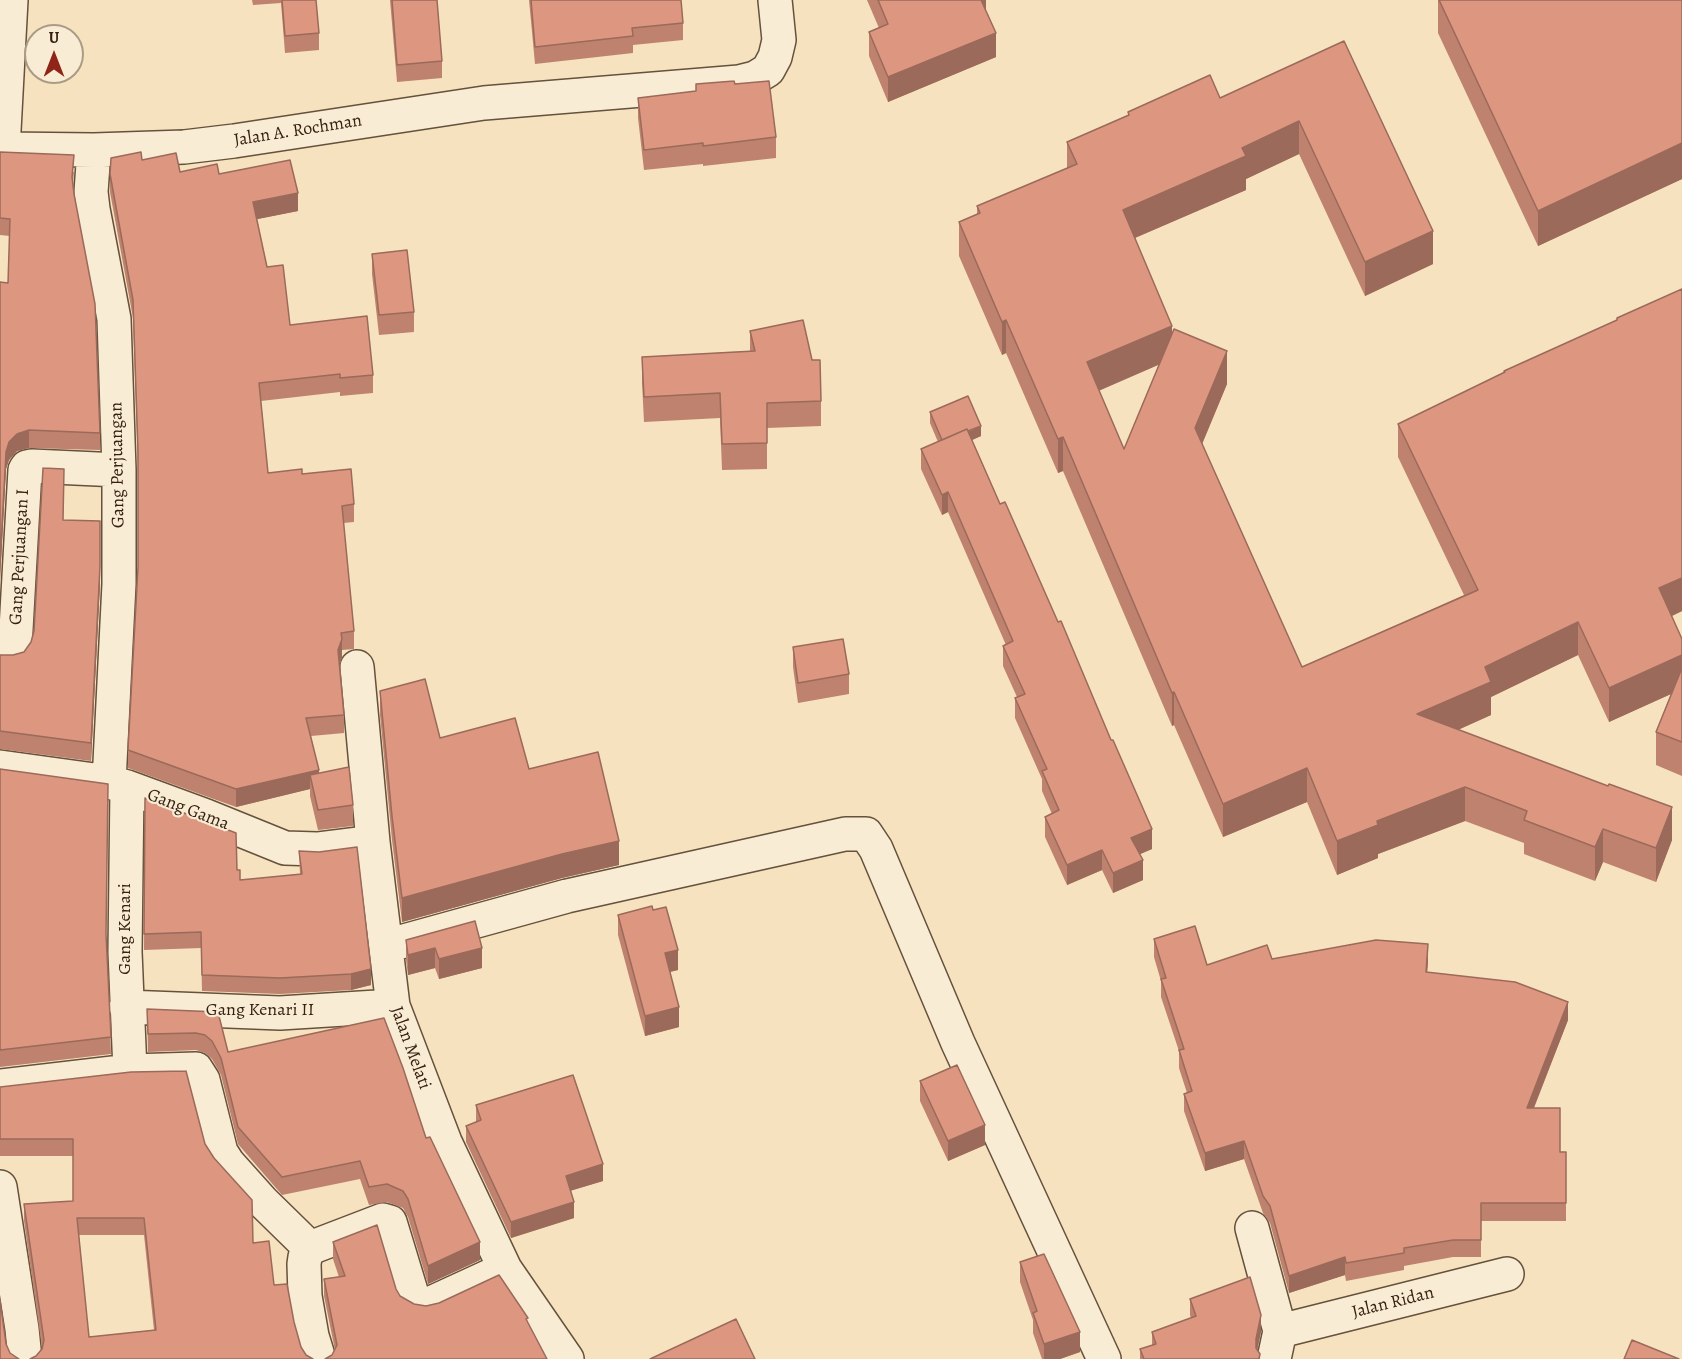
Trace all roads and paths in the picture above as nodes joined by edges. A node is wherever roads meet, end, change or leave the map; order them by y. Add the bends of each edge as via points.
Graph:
1 (11, 0) edge
2 (776, 0) edge
3 (93, 163) junction
4 (119, 470) junction
5 (0, 654) edge
6 (357, 667) dead end
7 (0, 767) edge
8 (118, 784) junction
9 (374, 842) junction
10 (386, 946) junction
11 (393, 1006) junction
12 (126, 1007) junction
13 (130, 1071) junction
14 (0, 1086) edge
15 (0, 1187) edge
16 (1252, 1228) dead end
17 (310, 1248) junction
18 (506, 1269) junction
19 (1507, 1274) dead end
20 (1277, 1345) edge
21 (25, 1359) edge
22 (319, 1359) edge
23 (567, 1359) edge
24 (1104, 1359) edge

1 - 3 street, Jalan A. Rochman via 3,149
2 - 3 street, Jalan A. Rochman via 779,40 775,57 768,70 739,82 484,103
3 - 4 street, Gang Perjuangan via 93,209 114,319
4 - 5 street, Gang Perjuangan I via 32,466 25,470 15,647 13,654
4 - 8 street, Gang Perjuangan
6 - 9 street, Jalan Melati
7 - 8 street, Gang Gama
8 - 9 street, Gang Gama via 285,848 317,849
8 - 12 street, Gang Kenari
9 - 10 street, Jalan Melati
10 - 11 street, Jalan Melati
10 - 24 street via 567,896 846,834 866,834
11 - 12 street, Gang Kenari II via 280,1013
11 - 18 street, Jalan Melati via 445,1142
12 - 13 street, Gang Kenari
13 - 14 street
13 - 17 street via 196,1069 203,1080 224,1158
15 - 21 street
16 - 20 street
17 - 18 street via 382,1220 390,1222 414,1301 422,1305
17 - 22 street via 304,1264 305,1296
18 - 23 street, Jalan Melati
19 - 20 street, Jalan Ridan

